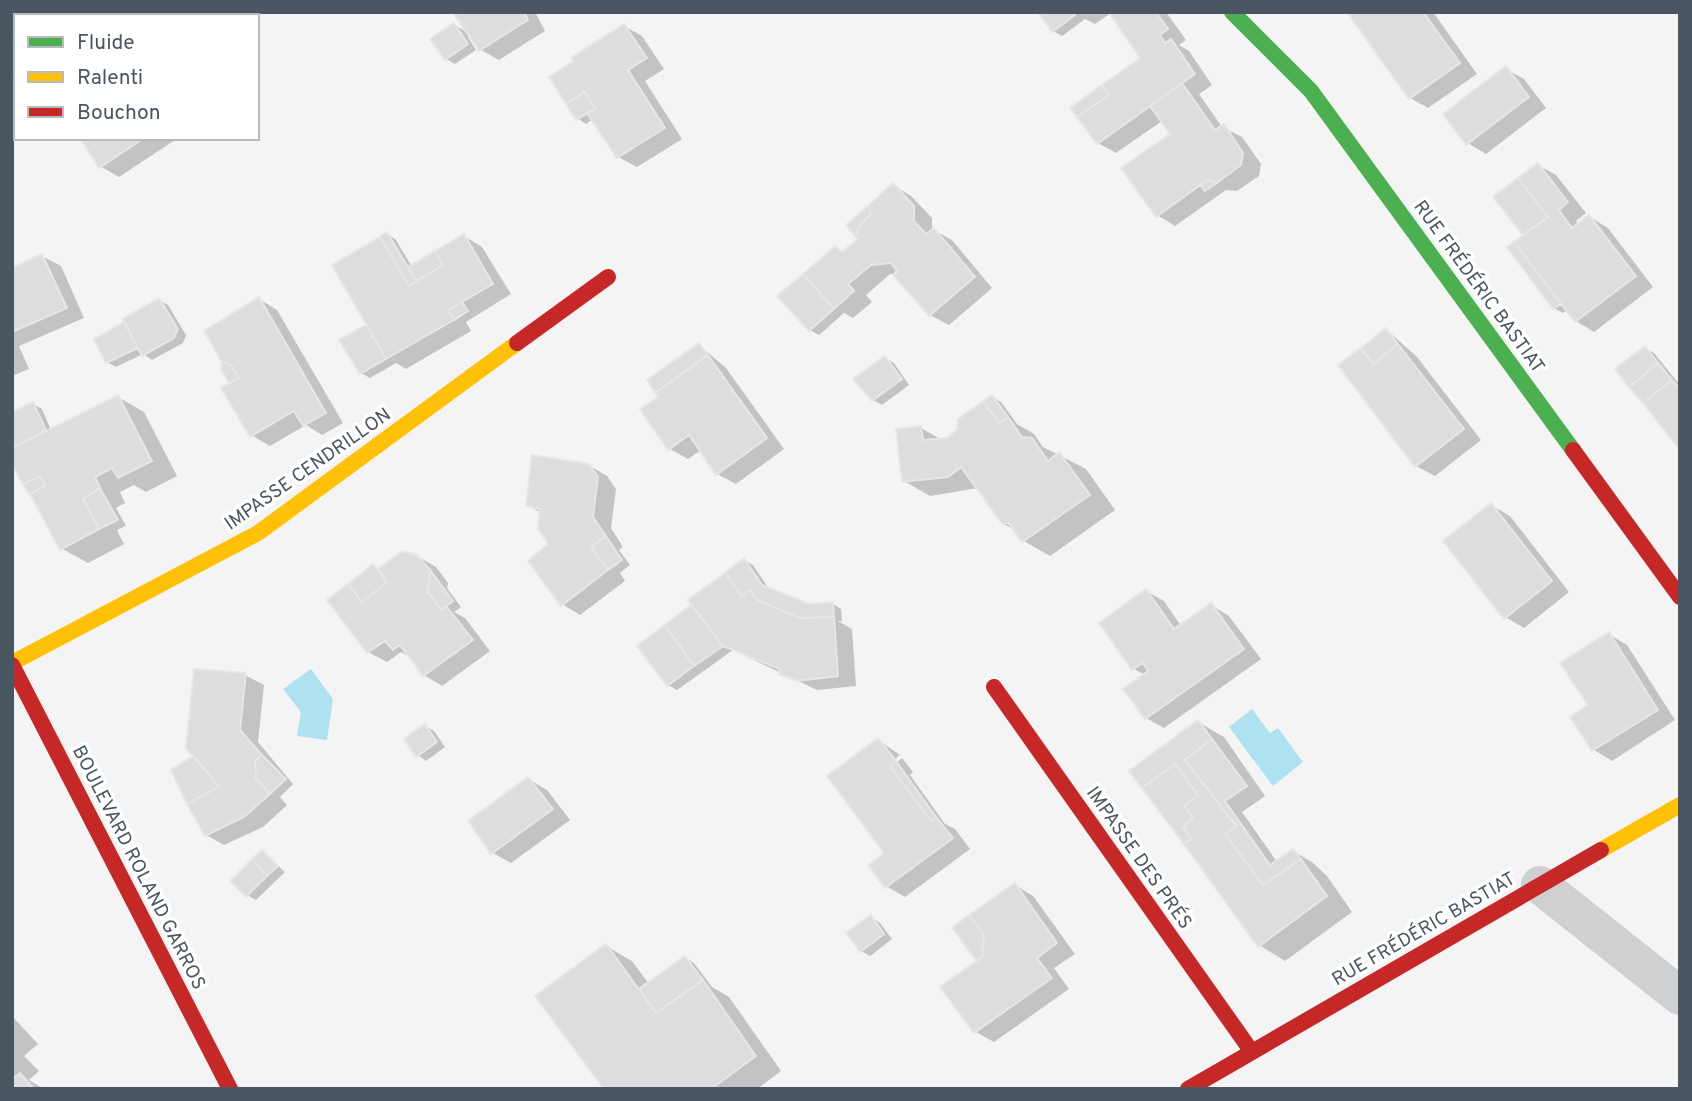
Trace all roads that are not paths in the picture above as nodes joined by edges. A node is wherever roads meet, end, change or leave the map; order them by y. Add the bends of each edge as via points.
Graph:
1 (1232, 12) edge
2 (608, 277) dead end
3 (1680, 597) edge
4 (12, 664) edge
5 (995, 687) dead end
6 (1680, 805) edge
7 (1540, 885) junction
8 (1680, 996) edge
9 (1252, 1052) junction
10 (230, 1089) edge
11 (1188, 1089) edge

1 - 3 street, RUE FRÉDÉRIC BASTIAT via 1311,91
2 - 4 street, IMPASSE CENDRILLON via 258,533
4 - 10 street, BOULEVARD ROLAND GARROS
5 - 9 street, IMPASSE DES PRÉS
6 - 7 street, RUE FRÉDÉRIC BASTIAT
7 - 8 street
7 - 9 street, RUE FRÉDÉRIC BASTIAT
9 - 11 street, RUE FRÉDÉRIC BASTIAT

